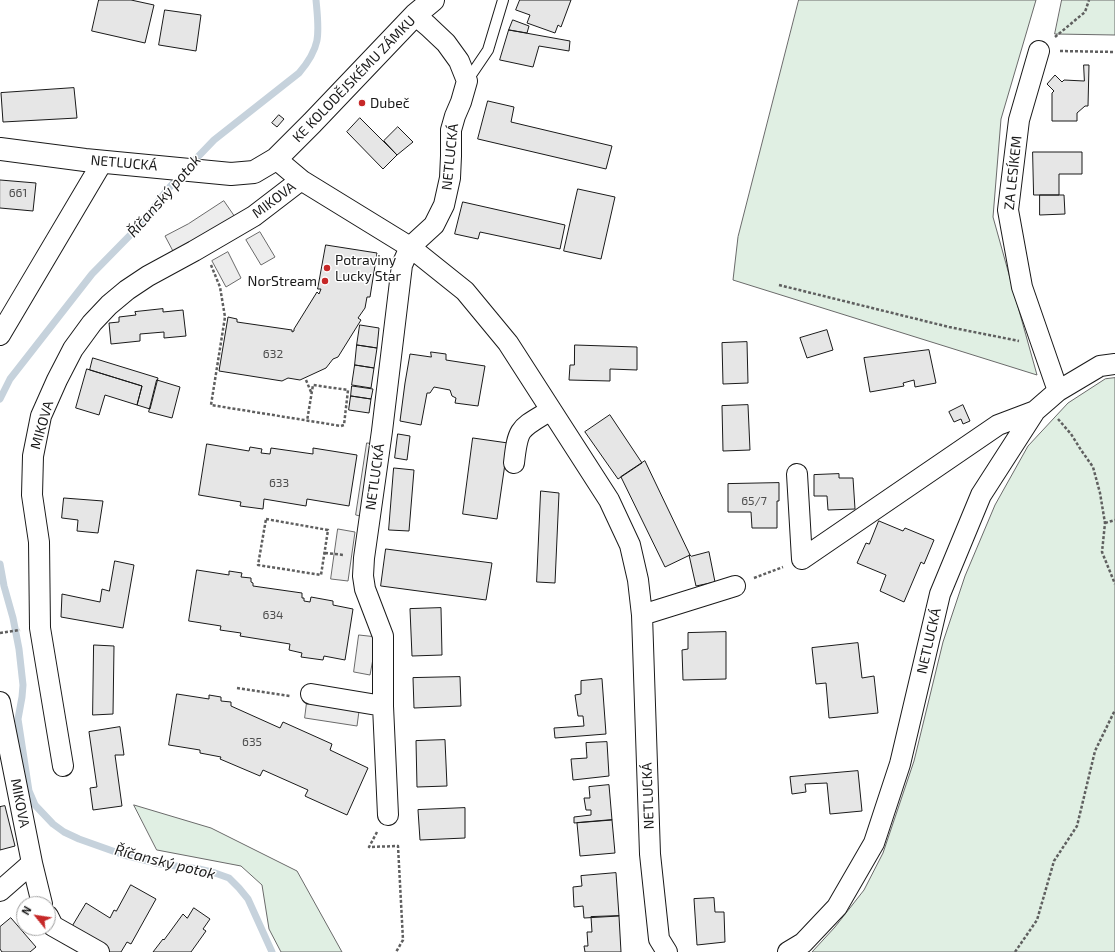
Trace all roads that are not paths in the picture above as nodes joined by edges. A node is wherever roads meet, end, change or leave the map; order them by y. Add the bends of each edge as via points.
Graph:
1 (433, 0) edge
2 (503, 0) edge
3 (415, 15) junction
4 (1040, 51) road end
5 (467, 81) junction
6 (0, 149) edge
7 (276, 159) junction
8 (103, 161) junction
9 (300, 180) junction
10 (410, 247) junction
11 (0, 335) edge
12 (1115, 364) edge
13 (1058, 391) junction
14 (551, 410) junction
15 (1035, 411) junction
16 (514, 463) dead end
17 (797, 474) dead end
18 (735, 586) road end
19 (642, 614) junction
20 (311, 694) road end
21 (0, 702) edge
22 (383, 706) junction
23 (63, 766) dead end
24 (388, 815) road end
25 (32, 863) junction
26 (0, 891) edge
27 (40, 896) edge
28 (56, 928) edge
29 (99, 952) edge
30 (667, 952) edge
31 (788, 952) edge

1 - 3 street, KE KOLODĚJSKÉMU ZÁMKU
2 - 5 lane, NETLUCKÁ via 488,50
3 - 5 street via 446,43 459,61
3 - 7 street, KE KOLODĚJSKÉMU ZÁMKU
4 - 13 street, ZA LESÍKEM via 1019,120 1008,210 1022,287
5 - 10 street, NETLUCKÁ via 451,130 450,171 444,205 434,225
6 - 8 street, NETLUCKÁ
7 - 8 street, NETLUCKÁ via 254,172 232,174
7 - 9 street, NETLUCKÁ
8 - 11 street
9 - 10 street, NETLUCKÁ
9 - 23 street, MIKOVA via 254,216 148,276 109,305 73,349 41,416 33,456 32,495 39,542 40,628
10 - 14 street, NETLUCKÁ via 465,291 478,306 508,343
10 - 22 street, NETLUCKÁ via 402,265 364,558 365,589 383,636
12 - 13 street, NETLUCKÁ via 1100,366
13 - 15 street, NETLUCKÁ
14 - 16 street via 521,430 516,443
14 - 19 street, NETLUCKÁ via 609,500 630,545
15 - 17 street via 998,426 802,559
15 - 31 street, NETLUCKÁ via 981,495 940,594 900,764 874,843 837,906 803,943
18 - 19 street
19 - 30 street, NETLUCKÁ via 650,854 659,939
20 - 22 street
21 - 25 street, MIKOVA
22 - 24 street, NETLUCKÁ
25 - 26 street
25 - 27 street, MIKOVA
28 - 29 street

